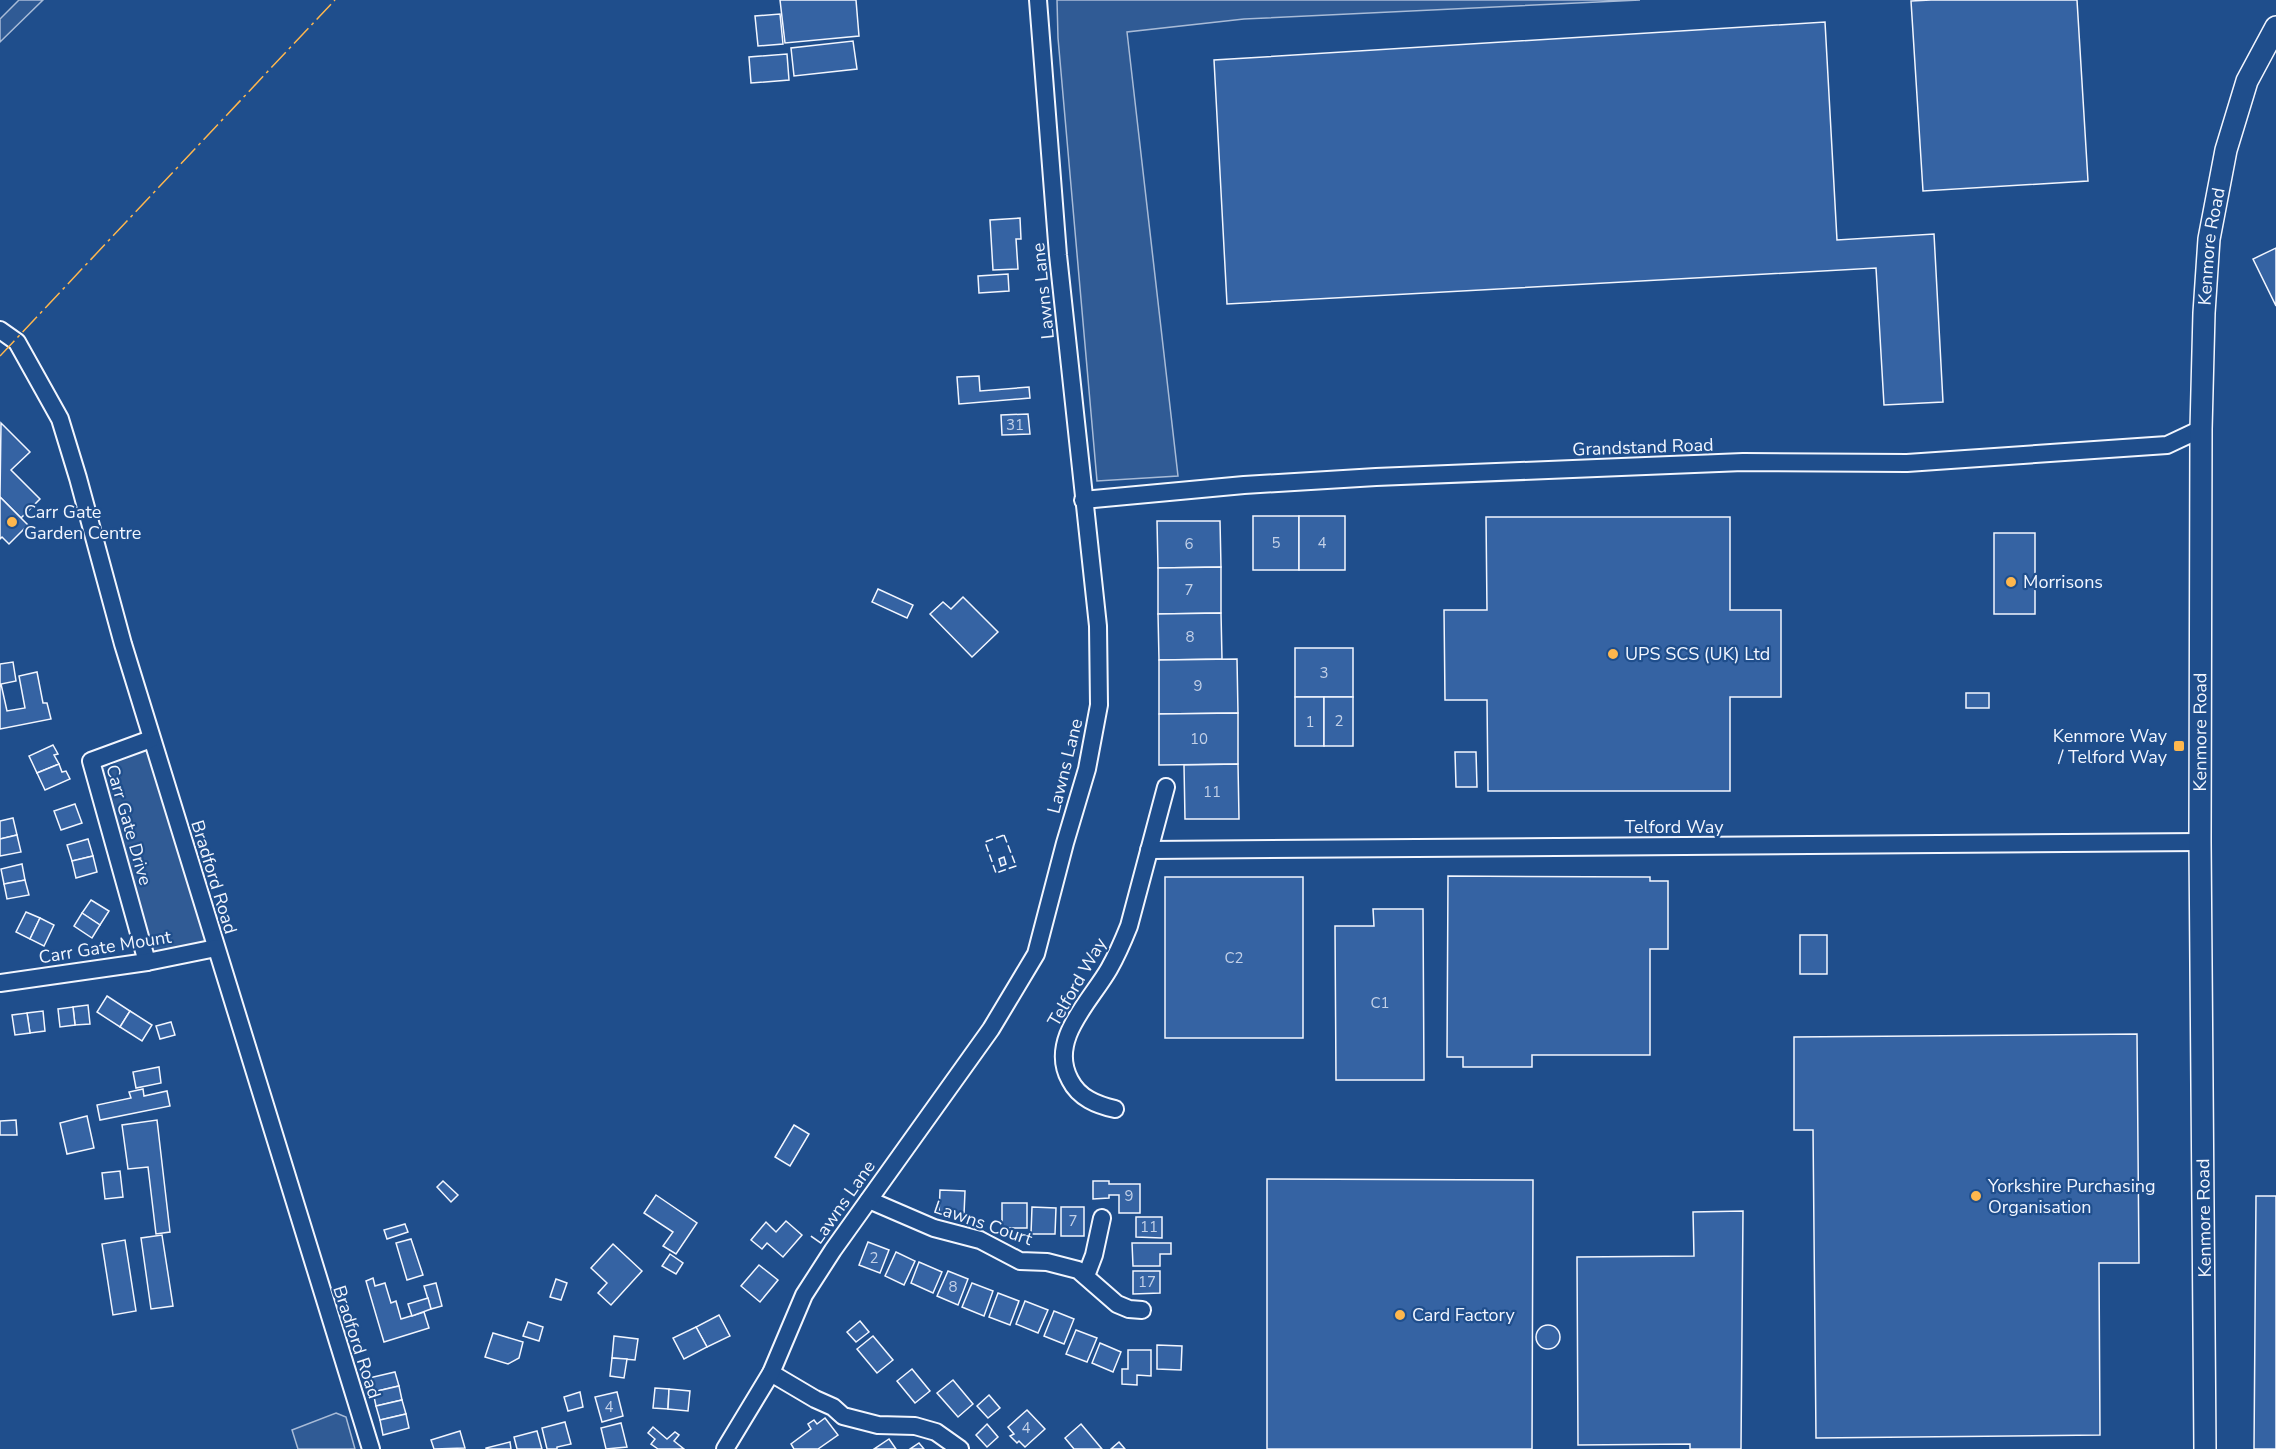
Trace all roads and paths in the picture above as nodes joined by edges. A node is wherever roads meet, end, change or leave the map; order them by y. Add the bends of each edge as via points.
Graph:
1 (1038, 0) edge
2 (2276, 27) edge
3 (0, 330) edge
4 (2201, 429) junction
5 (1083, 500) junction
6 (151, 739) junction
7 (1166, 787) dead end
8 (2200, 842) junction
9 (1149, 850) junction
10 (216, 948) junction
11 (147, 962) junction
12 (0, 982) edge
13 (1115, 1109) dead end
14 (869, 1200) junction
15 (1102, 1218) dead end
16 (1086, 1276) junction
17 (1142, 1310) dead end
18 (771, 1373) junction
19 (370, 1449) edge
20 (725, 1449) edge
21 (960, 1449) edge
22 (2205, 1449) edge

1 - 5 street, Lawns Lane
2 - 4 street, Kenmore Road via 2247,81 2226,150 2210,239
3 - 6 street, Bradford Road via 17,342 60,419
4 - 5 street, Grandstand Road via 2167,445 1907,463 1743,462 1376,477
4 - 8 street, Kenmore Road
5 - 14 street, Lawns Lane via 1098,626 1099,705 1087,769 1036,954 991,1029
6 - 10 street, Bradford Road
6 - 11 street, Carr Gate Drive via 91,761
7 - 9 street, Telford Way
8 - 9 street, Telford Way
8 - 22 street, Kenmore Road
9 - 13 street, Telford Way via 1121,948 1074,1024 1063,1056 1073,1086 1097,1105
10 - 11 street, Carr Gate Mount
10 - 19 street, Bradford Road
11 - 12 street, Carr Gate Mount
14 - 16 street, Lawns Court via 934,1228 980,1240 1020,1261 1064,1265
14 - 18 street, Lawns Lane via 804,1295
15 - 16 street
16 - 17 street, Lawns Court via 1118,1304
18 - 20 street, Lawns Lane
18 - 21 street via 843,1416 878,1425 926,1429

